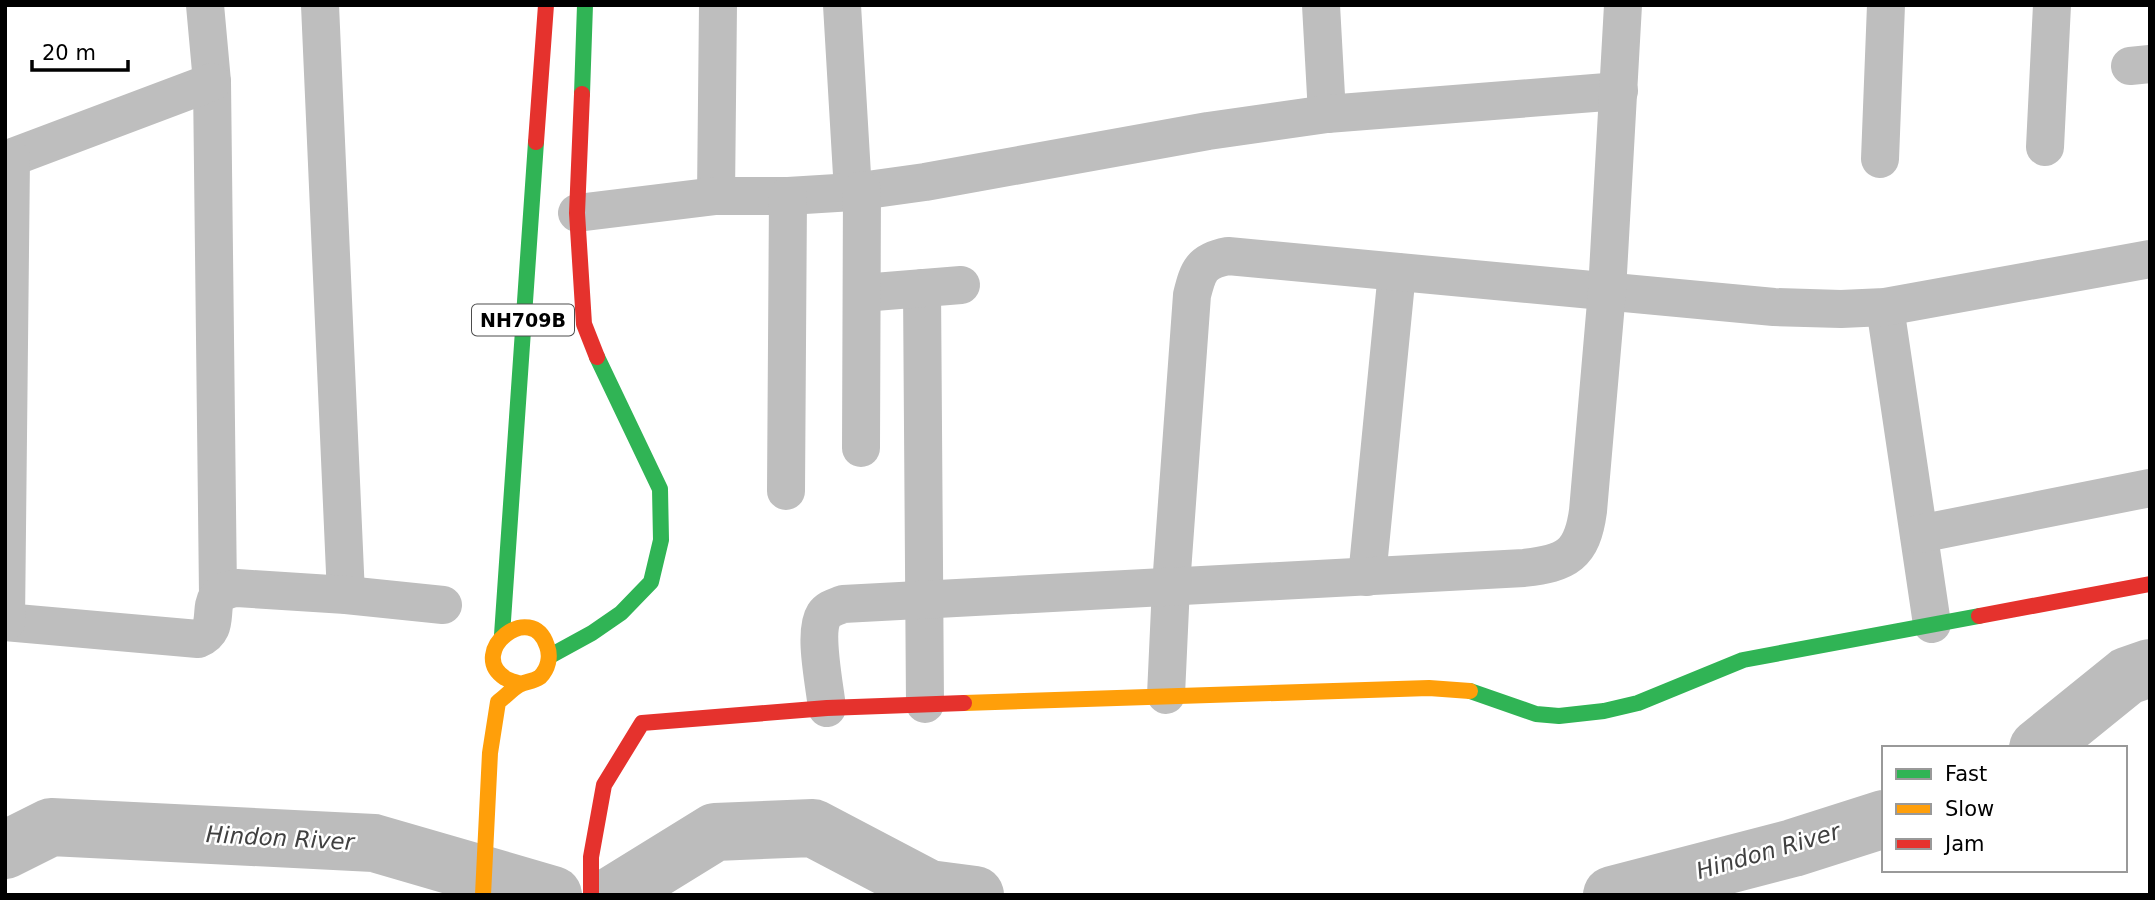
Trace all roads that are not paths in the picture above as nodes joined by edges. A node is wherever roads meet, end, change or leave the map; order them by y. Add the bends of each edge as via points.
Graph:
1 (205, 5) edge
2 (320, 5) edge
3 (546, 5) edge
4 (585, 5) edge
5 (718, 5) edge
6 (842, 5) edge
7 (1321, 5) edge
8 (1623, 5) edge
9 (1886, 5) edge
10 (2052, 5) edge
11 (212, 82) junction
12 (1619, 91) junction
13 (1327, 114) junction
14 (2045, 146) dead end
15 (8, 159) edge
16 (1880, 159) dead end
17 (857, 191) junction
18 (788, 195) junction
19 (716, 196) junction
20 (577, 213) junction
21 (2150, 260) edge
22 (1397, 272) junction
23 (961, 285) dead end
24 (922, 288) junction
25 (1607, 291) junction
26 (862, 293) junction
27 (1885, 307) junction
28 (861, 447) dead end
29 (2150, 488) edge
30 (786, 491) dead end
31 (1919, 534) junction
32 (1367, 576) junction
33 (2150, 583) edge
34 (1171, 586) junction
35 (218, 594) junction
36 (346, 595) junction
37 (924, 600) junction
38 (443, 605) dead end
39 (5, 622) edge
40 (1932, 624) junction
41 (502, 635) junction
42 (550, 656) junction
43 (521, 684) junction
44 (1166, 695) junction
45 (925, 704) junction
46 (827, 708) junction
47 (483, 895) edge
48 (591, 895) edge

1 - 11 street
2 - 36 street
3 - 41 main road, NH709B
4 - 20 main road
5 - 19 street
6 - 17 street
7 - 13 street
8 - 12 street
9 - 16 street
10 - 14 street
11 - 15 street
11 - 35 street
12 - 13 street
12 - 25 street
13 - 17 street
15 - 39 street
17 - 18 street
17 - 26 street
18 - 19 street
18 - 30 street
19 - 20 street
20 - 42 main road via 584,324 660,489 662,540 650,582 621,613
21 - 27 street
22 - 25 street
22 - 32 street
22 - 34 street via 1228,256 1212,259 1198,273 1192,295
23 - 24 street
24 - 26 street
24 - 37 street
25 - 27 street via 1774,307
25 - 32 street via 1588,511 1585,533 1575,550 1553,565
26 - 28 street
27 - 31 street
29 - 31 street
31 - 40 street
32 - 34 street
33 - 40 main road
34 - 37 street
34 - 44 street
35 - 36 street via 237,588
35 - 39 street via 211,629 198,639
36 - 38 street
37 - 45 street
37 - 46 street via 843,604 823,616 819,630
40 - 44 main road via 1743,660 1638,703 1559,716 1536,714 1461,689
41 - 42 main road via 522,627 533,630 548,645
41 - 43 main road, NH709B via 495,645 495,666 501,676
42 - 43 main road via 541,676
43 - 47 main road via 498,702 490,753
44 - 45 main road
45 - 46 main road
46 - 48 main road via 642,723 604,785 591,856

